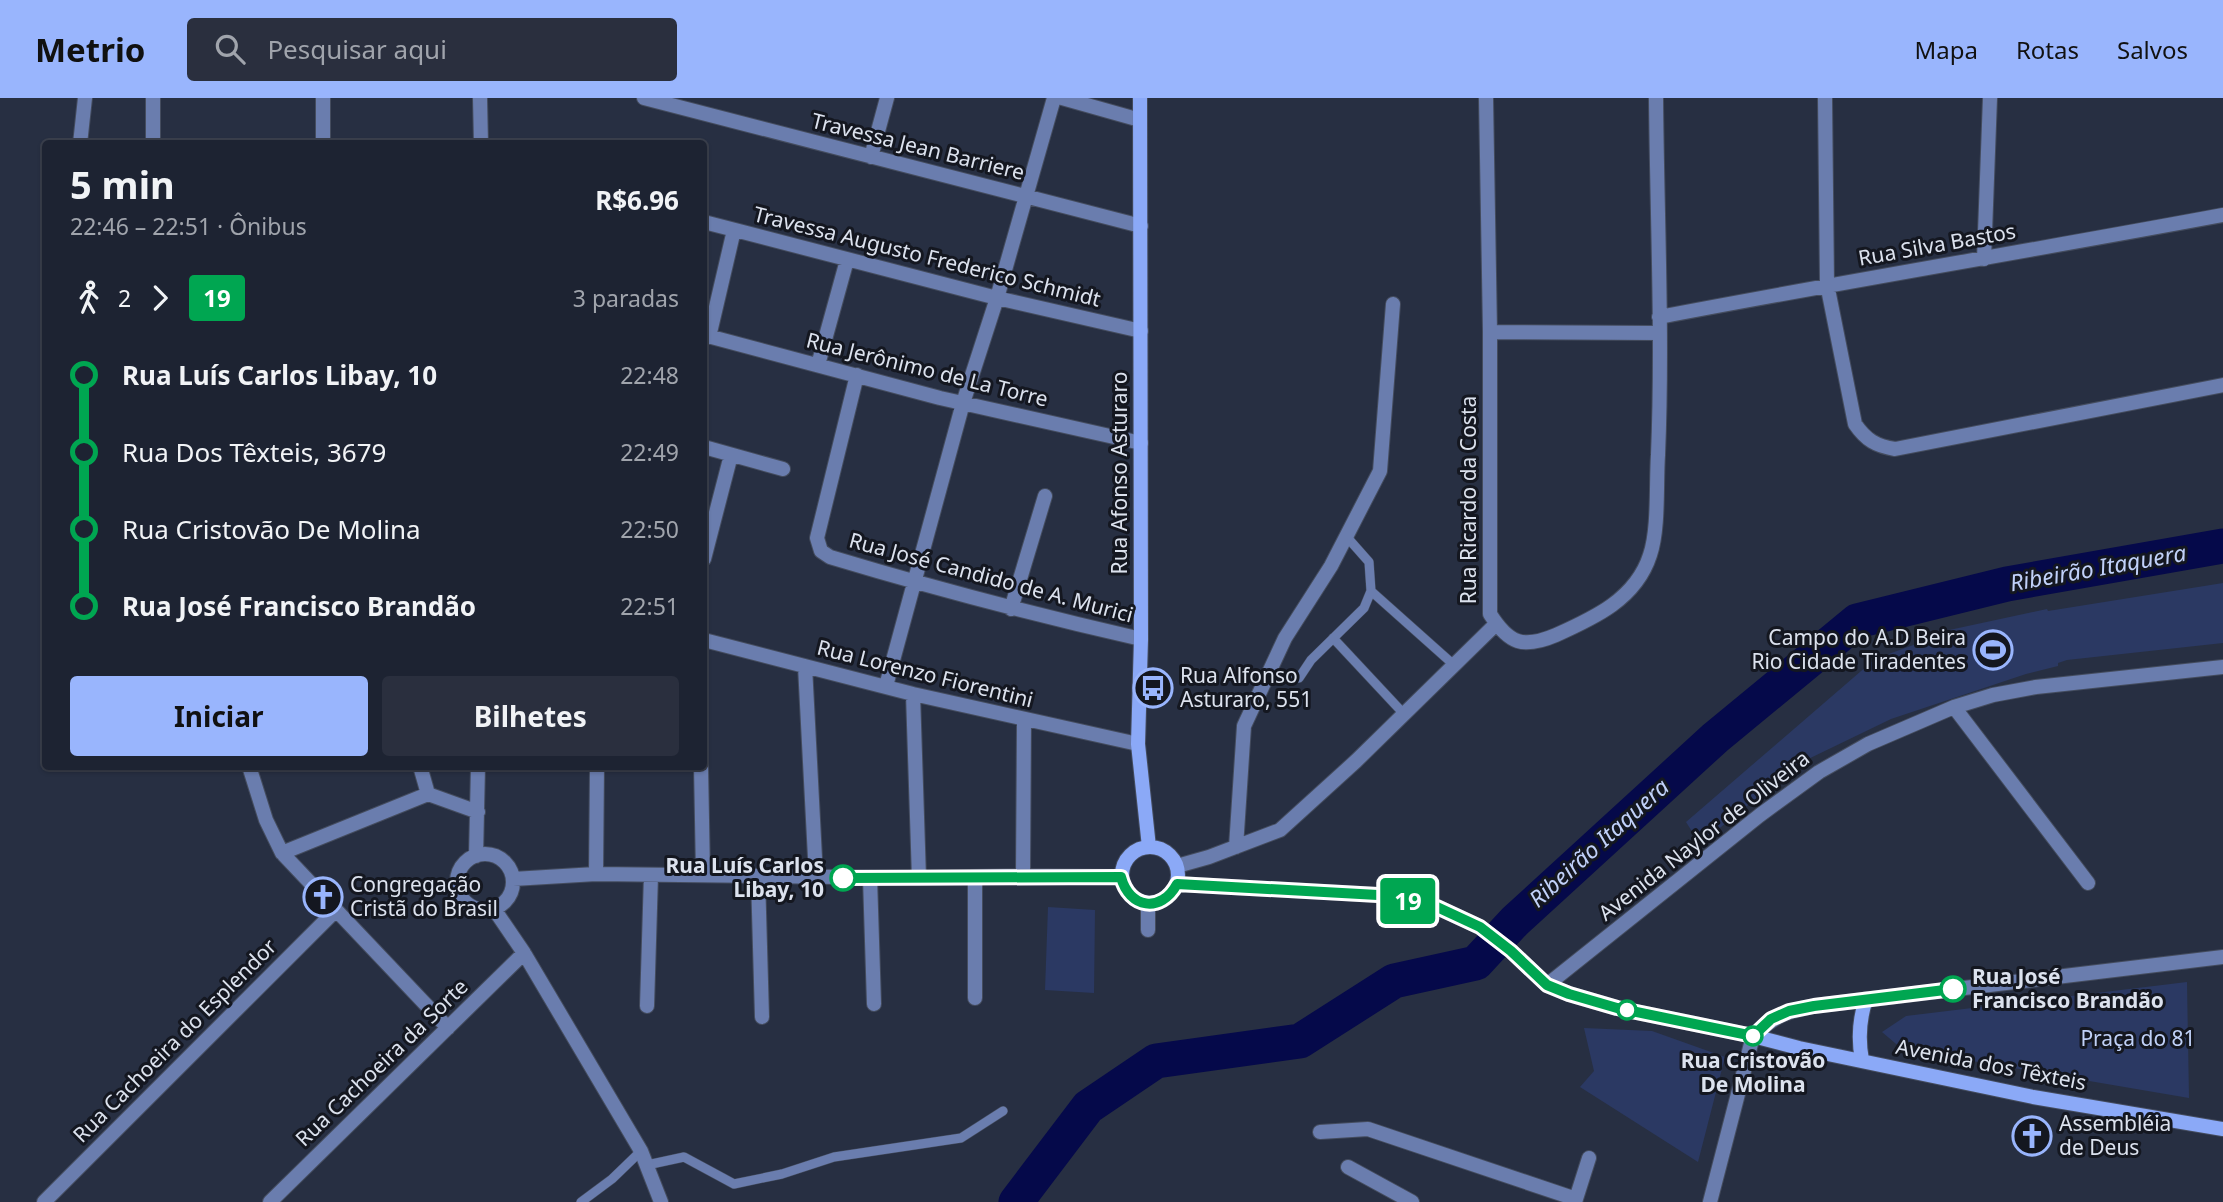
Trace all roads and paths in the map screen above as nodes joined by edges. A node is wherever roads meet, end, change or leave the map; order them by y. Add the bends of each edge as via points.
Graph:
1 (85, 98) edge
2 (153, 98) edge
3 (323, 98) edge
4 (480, 98) edge
5 (644, 98) edge
6 (887, 98) edge
7 (1054, 98) edge
8 (1062, 98) edge
9 (1140, 98) edge
10 (1486, 98) edge
11 (1656, 98) edge
12 (1825, 98) edge
13 (1990, 98) edge
14 (1140, 120) junction
15 (80, 140) edge
16 (153, 140) edge
17 (323, 140) edge
18 (481, 140) edge
19 (872, 157) junction
20 (1024, 195) junction
21 (2223, 215) edge
22 (707, 223) edge
23 (1141, 226) junction
24 (734, 230) junction
25 (1984, 259) junction
26 (847, 260) junction
27 (1827, 285) junction
28 (997, 298) junction
29 (1393, 304) dead end
30 (1659, 317) junction
31 (1141, 331) junction
32 (707, 332) edge
33 (1490, 332) junction
34 (1659, 333) junction
35 (707, 336) edge
36 (818, 365) junction
37 (857, 375) junction
38 (2223, 385) edge
39 (963, 403) junction
40 (1141, 443) junction
41 (707, 448) edge
42 (731, 454) junction
43 (783, 469) dead end
44 (1045, 496) dead end
45 (1346, 536) junction
46 (707, 547) edge
47 (914, 583) junction
48 (1371, 591) junction
49 (1011, 609) junction
50 (1496, 624) junction
51 (1333, 638) junction
52 (1141, 639) junction
53 (707, 641) edge
54 (1454, 665) junction
55 (805, 666) junction
56 (2223, 667) edge
57 (1267, 676) junction
58 (886, 686) junction
59 (913, 694) junction
60 (1954, 707) junction
61 (1404, 715) junction
62 (1024, 720) junction
63 (1138, 744) junction
64 (250, 770) edge
65 (421, 770) edge
66 (478, 770) edge
67 (597, 770) edge
68 (701, 770) edge
69 (428, 794) junction
70 (478, 812) junction
71 (1149, 847) junction
72 (1236, 847) junction
73 (282, 853) junction
74 (476, 856) junction
75 (1177, 866) junction
76 (596, 874) junction
77 (703, 874) junction
78 (651, 875) junction
79 (1023, 876) junction
80 (758, 877) junction
81 (816, 877) junction
82 (1121, 877) junction
83 (870, 878) junction
84 (919, 878) junction
85 (975, 878) junction
86 (513, 879) junction
87 (2088, 883) dead end
88 (1177, 884) junction
89 (1148, 904) junction
90 (494, 909) junction
91 (336, 910) junction
92 (1148, 930) dead end
93 (524, 953) junction
94 (2223, 957) edge
95 (1547, 985) junction
96 (975, 998) dead end
97 (1866, 999) junction
98 (874, 1004) dead end
99 (647, 1006) dead end
100 (762, 1017) dead end
101 (448, 1028) junction
102 (1753, 1036) junction
103 (1862, 1060) junction
104 (1003, 1111) dead end
105 (2223, 1129) edge
106 (1321, 1132) dead end
107 (644, 1158) junction
108 (1590, 1158) dead end
109 (1348, 1167) dead end
110 (1575, 1200) edge
111 (44, 1202) edge
112 (270, 1202) edge
113 (581, 1202) edge
114 (661, 1202) edge
115 (1412, 1202) edge
116 (1710, 1202) edge

1 - 15 street
2 - 16 street
3 - 17 street
4 - 18 street
5 - 19 street, Travessa Jean Barriere
6 - 19 street
7 - 20 street
8 - 14 street
9 - 14 street, Rua Afonso Asturaro
10 - 33 street, Rua Ricardo da Costa
11 - 30 street, Rua Ricardo da Costa
12 - 27 street
13 - 25 street
14 - 23 street, Rua Afonso Asturaro
19 - 20 street, Travessa Jean Barriere
20 - 23 street, Travessa Jean Barriere
20 - 28 street
21 - 25 street, Rua Silva Bastos
22 - 24 street, Travessa Augusto Frederico Schmidt
23 - 31 street, Rua Afonso Asturaro
24 - 26 street, Travessa Augusto Frederico Schmidt
24 - 32 street
25 - 27 street, Rua Silva Bastos
26 - 28 street, Travessa Augusto Frederico Schmidt
26 - 36 street
27 - 30 street, Rua Silva Bastos
27 - 38 street via 1855,424 1878,446 1895,449 1950,440
28 - 31 street, Travessa Augusto Frederico Schmidt
28 - 39 street
29 - 45 street via 1380,471
30 - 34 street, Rua Ricardo da Costa
31 - 40 street, Rua Afonso Asturaro
33 - 34 street
33 - 50 street, Rua Ricardo da Costa via 1490,614
34 - 50 street, Rua Ricardo da Costa via 1654,533 1650,556 1638,578 1622,599 1592,619 1539,642 1514,640
35 - 36 street, Rua Jerônimo de La Torre
36 - 37 street, Rua Jerônimo de La Torre
37 - 39 street, Rua Jerônimo de La Torre
37 - 47 street, Rua José Candido de A. Murici via 817,538 821,551 830,557
39 - 40 street, Rua Jerônimo de La Torre
39 - 47 street
40 - 52 street, Rua Afonso Asturaro
41 - 42 street
42 - 43 street
42 - 46 street
44 - 49 street
45 - 48 lane via 1369,562
45 - 57 street
47 - 49 street, Rua José Candido de A. Murici
47 - 58 street
48 - 51 lane via 1364,608
48 - 54 lane
49 - 52 street, Rua José Candido de A. Murici
50 - 54 street
51 - 57 lane via 1299,678
51 - 61 lane
52 - 63 street, Rua Afonso Asturaro
53 - 55 street, Rua Lorenzo Fiorentini
54 - 61 street
55 - 58 street, Rua Lorenzo Fiorentini
55 - 81 street
56 - 60 street, Avenida Naylor de Oliveira via 2036,687
57 - 72 street via 1244,726
58 - 59 street, Rua Lorenzo Fiorentini
59 - 62 street, Rua Lorenzo Fiorentini
59 - 84 street
60 - 87 street
60 - 95 street, Avenida Naylor de Oliveira via 1868,744 1819,772
61 - 72 street via 1280,830
62 - 63 street, Rua Lorenzo Fiorentini
62 - 79 street
63 - 71 street, Rua Afonso Asturaro
64 - 73 street
65 - 69 street
66 - 70 street
67 - 76 street
68 - 77 street
69 - 70 street
69 - 73 street
70 - 74 street
71 - 75 street via 1166,852
71 - 82 street via 1126,860
72 - 75 street
73 - 91 street
74 - 86 street via 500,859
74 - 90 street via 458,873 457,886 470,906
75 - 88 street
76 - 78 street
76 - 86 street
77 - 78 street
77 - 80 street
78 - 99 street
79 - 82 street
79 - 85 street
80 - 81 street
80 - 100 street
81 - 83 street
82 - 89 street via 1130,896
83 - 84 street
83 - 98 street
84 - 85 street
85 - 96 street
86 - 90 street via 512,892
88 - 89 street via 1166,899
88 - 95 street via 1378,895 1437,907 1480,927
89 - 92 street
90 - 93 street
91 - 101 street
91 - 111 street, Rua Cachoeira do Esplendor
93 - 101 street, Rua Cachoeira da Sorte
93 - 107 street
94 - 97 street
95 - 102 street, Avenida dos Têxteis via 1617,1008
97 - 102 street via 1789,1011 1771,1019
97 - 103 street via 1859,1044
101 - 112 street, Rua Cachoeira da Sorte
102 - 103 street, Avenida dos Têxteis
102 - 116 street
103 - 105 street, Avenida dos Têxteis via 2033,1097
104 - 107 lane via 961,1138 834,1157 734,1184 684,1157
106 - 110 street via 1368,1129
107 - 113 lane
107 - 114 street
108 - 110 street
109 - 115 street

